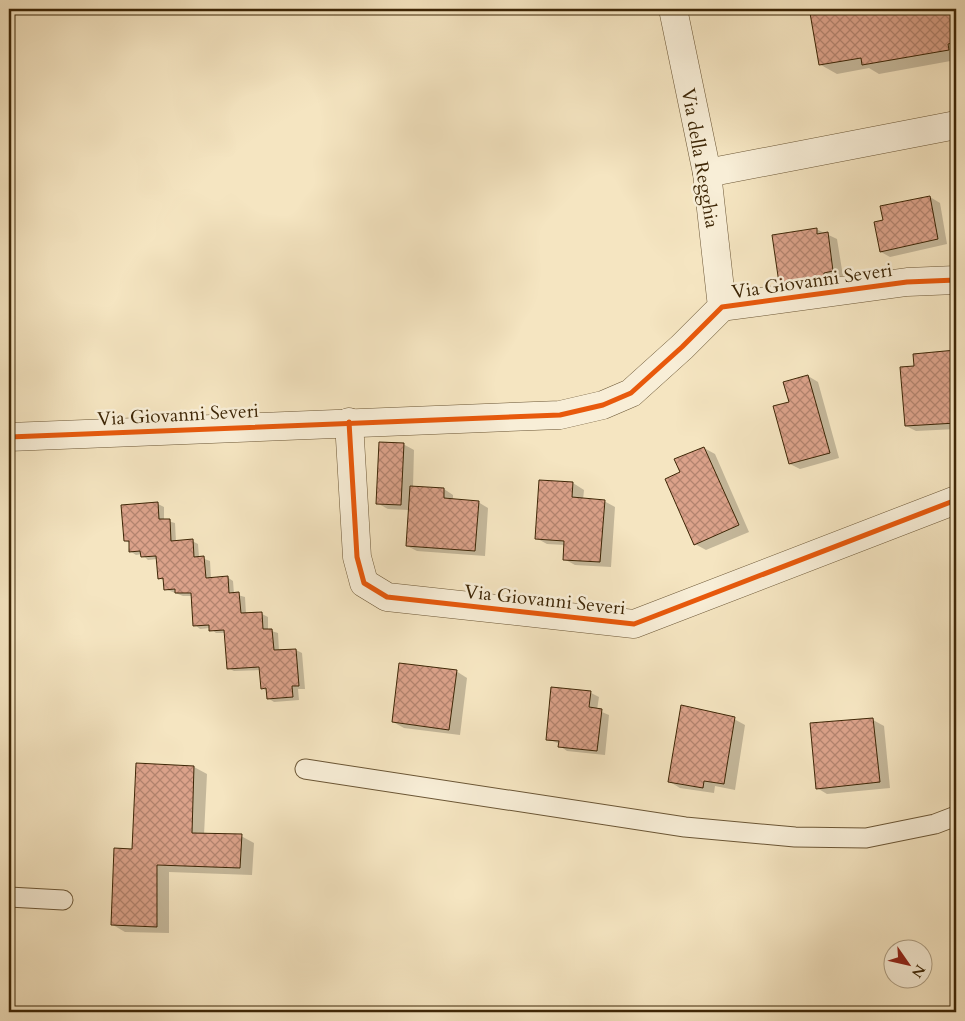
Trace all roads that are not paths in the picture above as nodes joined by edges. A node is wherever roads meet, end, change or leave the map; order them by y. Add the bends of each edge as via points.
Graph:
1 (673, 9) edge
2 (956, 124) edge
3 (707, 173) junction
4 (956, 280) edge
5 (722, 307) junction
6 (349, 422) junction
7 (9, 437) edge
8 (956, 500) edge
9 (305, 769) dead end
10 (956, 816) edge
11 (9, 897) edge
12 (62, 900) dead end

1 - 3 street, Via della Regghia
2 - 3 street
3 - 5 street, Via della Regghia
4 - 5 street, Via Giovanni Severi via 907,282
5 - 6 street, Via Giovanni Severi via 631,393 603,405 560,415
6 - 7 street, Via Giovanni Severi
6 - 8 street, Via Giovanni Severi via 357,558 364,583 387,596 634,624
9 - 10 lane via 685,827 795,837 866,838 935,824
11 - 12 lane

